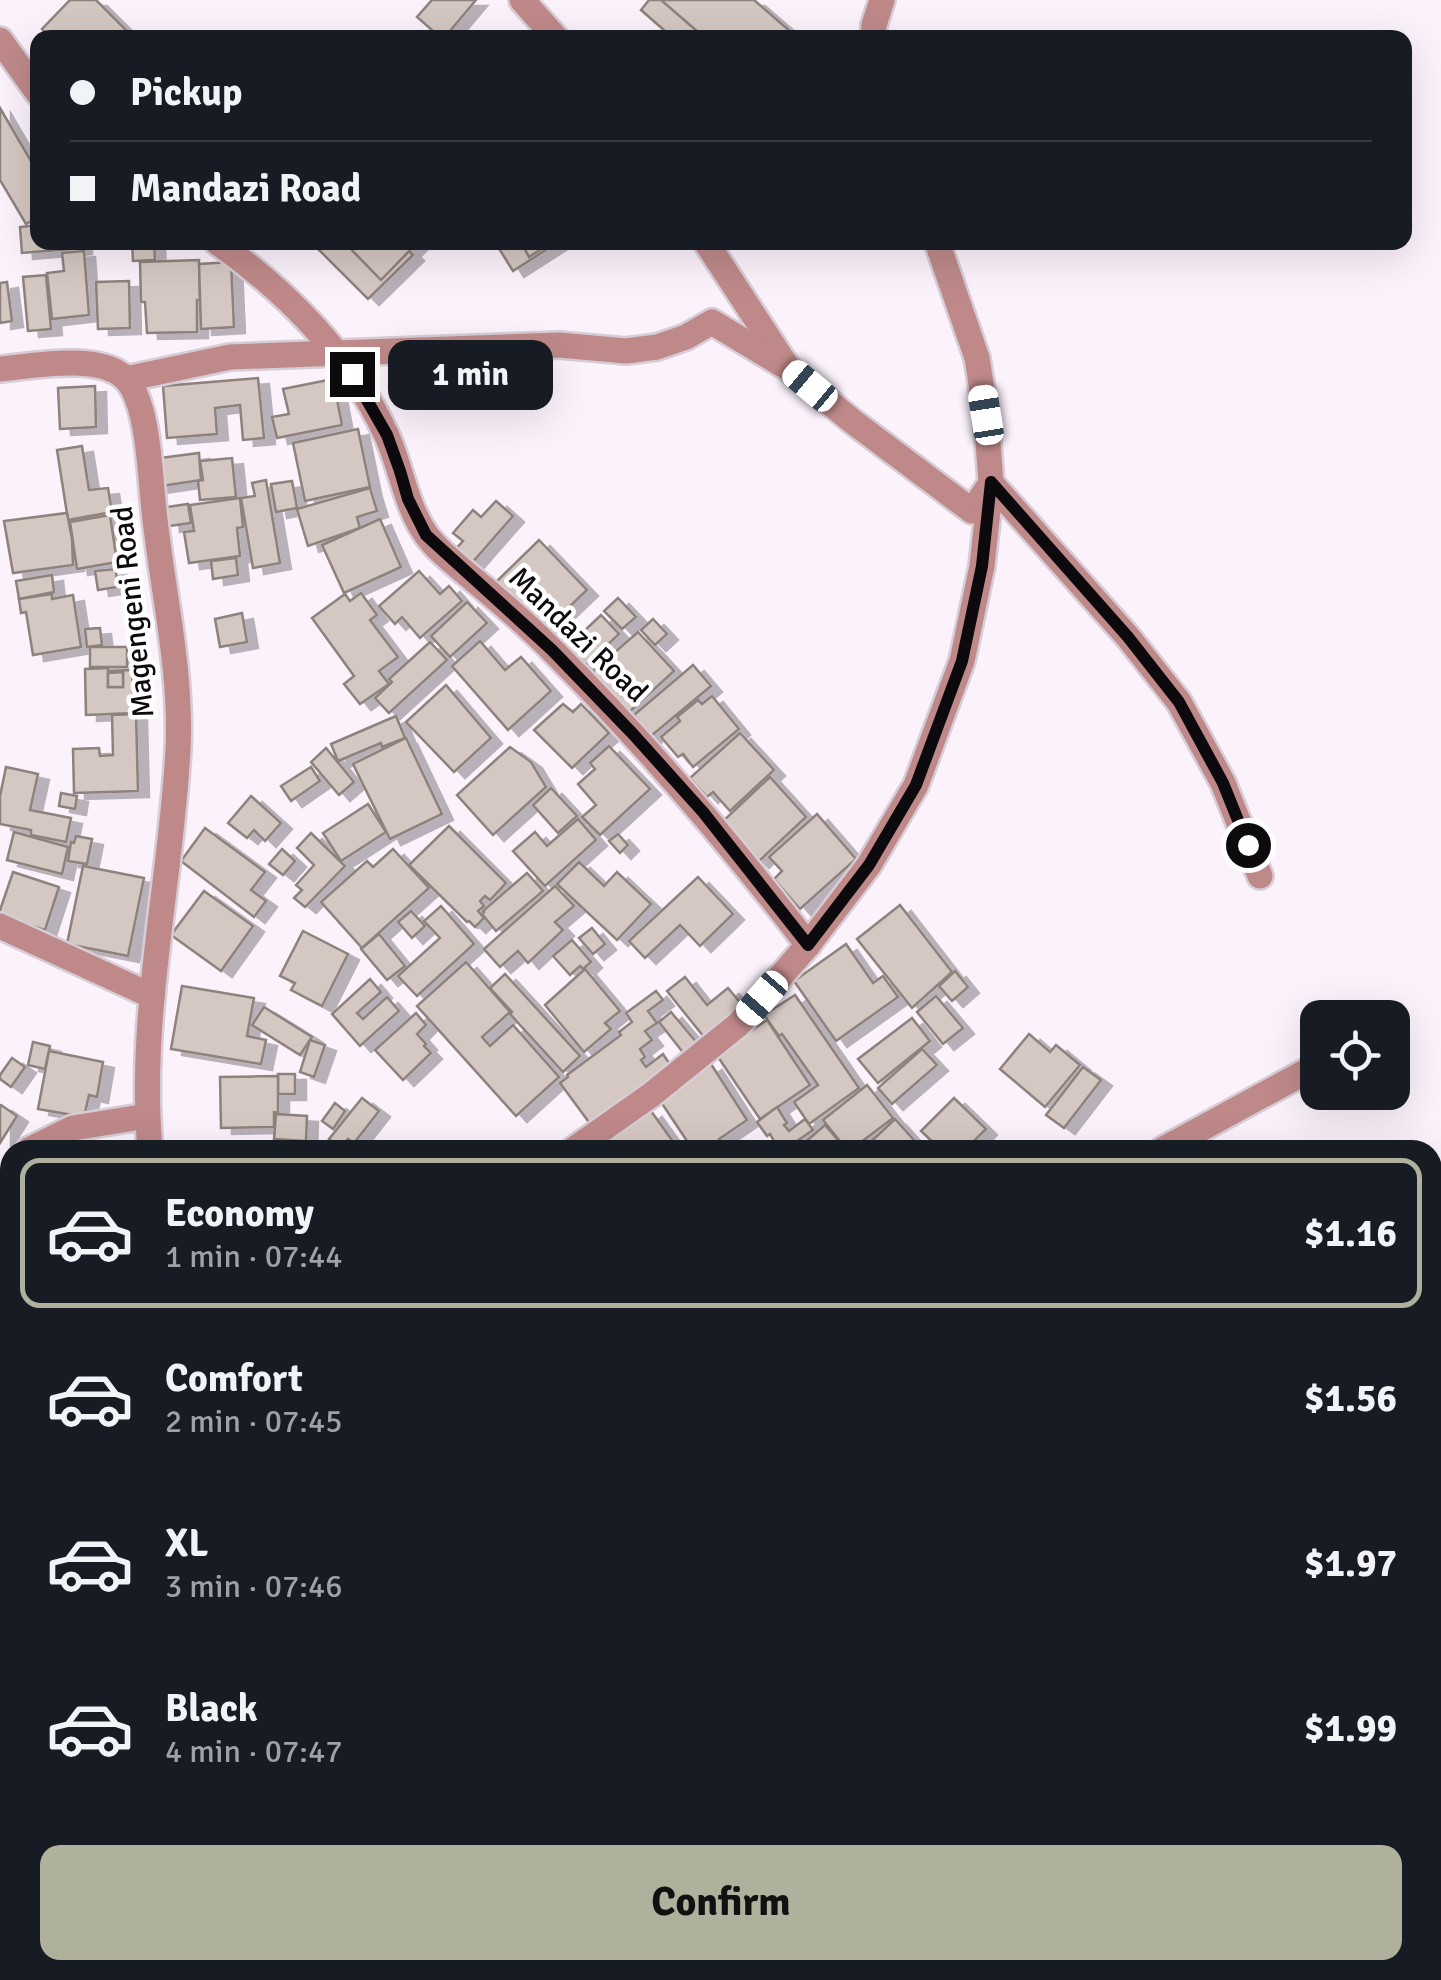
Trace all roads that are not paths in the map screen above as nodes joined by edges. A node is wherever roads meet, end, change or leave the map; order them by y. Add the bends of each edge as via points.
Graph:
1 (522, 0) edge
2 (882, 0) edge
3 (549, 30) edge
4 (874, 30) edge
5 (0, 40) edge
6 (30, 82) edge
7 (228, 250) edge
8 (711, 250) edge
9 (940, 250) edge
10 (338, 352) junction
11 (788, 368) junction
12 (0, 369) edge
13 (126, 379) junction
14 (991, 482) junction
15 (1260, 876) dead end
16 (0, 926) edge
17 (808, 945) junction
18 (152, 996) junction
19 (1300, 1074) edge
20 (147, 1116) junction
21 (50, 1140) edge
22 (149, 1140) edge
23 (587, 1140) edge
24 (1180, 1140) edge

1 - 3 street
2 - 4 street
5 - 6 street
7 - 10 street, Mandazi Road via 297,307
8 - 11 street
9 - 14 street via 977,358
10 - 11 street via 560,345 626,351 657,347 712,322
10 - 13 street via 230,358
10 - 17 street, Mandazi Road via 387,435 426,535 633,734
11 - 14 street via 972,510
12 - 13 street via 96,364
13 - 18 street, Magengeni Road via 147,443 178,700
14 - 15 street via 1179,702 1223,783
14 - 17 street via 962,661 916,785 869,865
16 - 18 street
17 - 23 street via 739,1024
18 - 20 street, Magengeni Road
19 - 24 street
20 - 21 street via 73,1128
20 - 22 street, Magengeni Road

